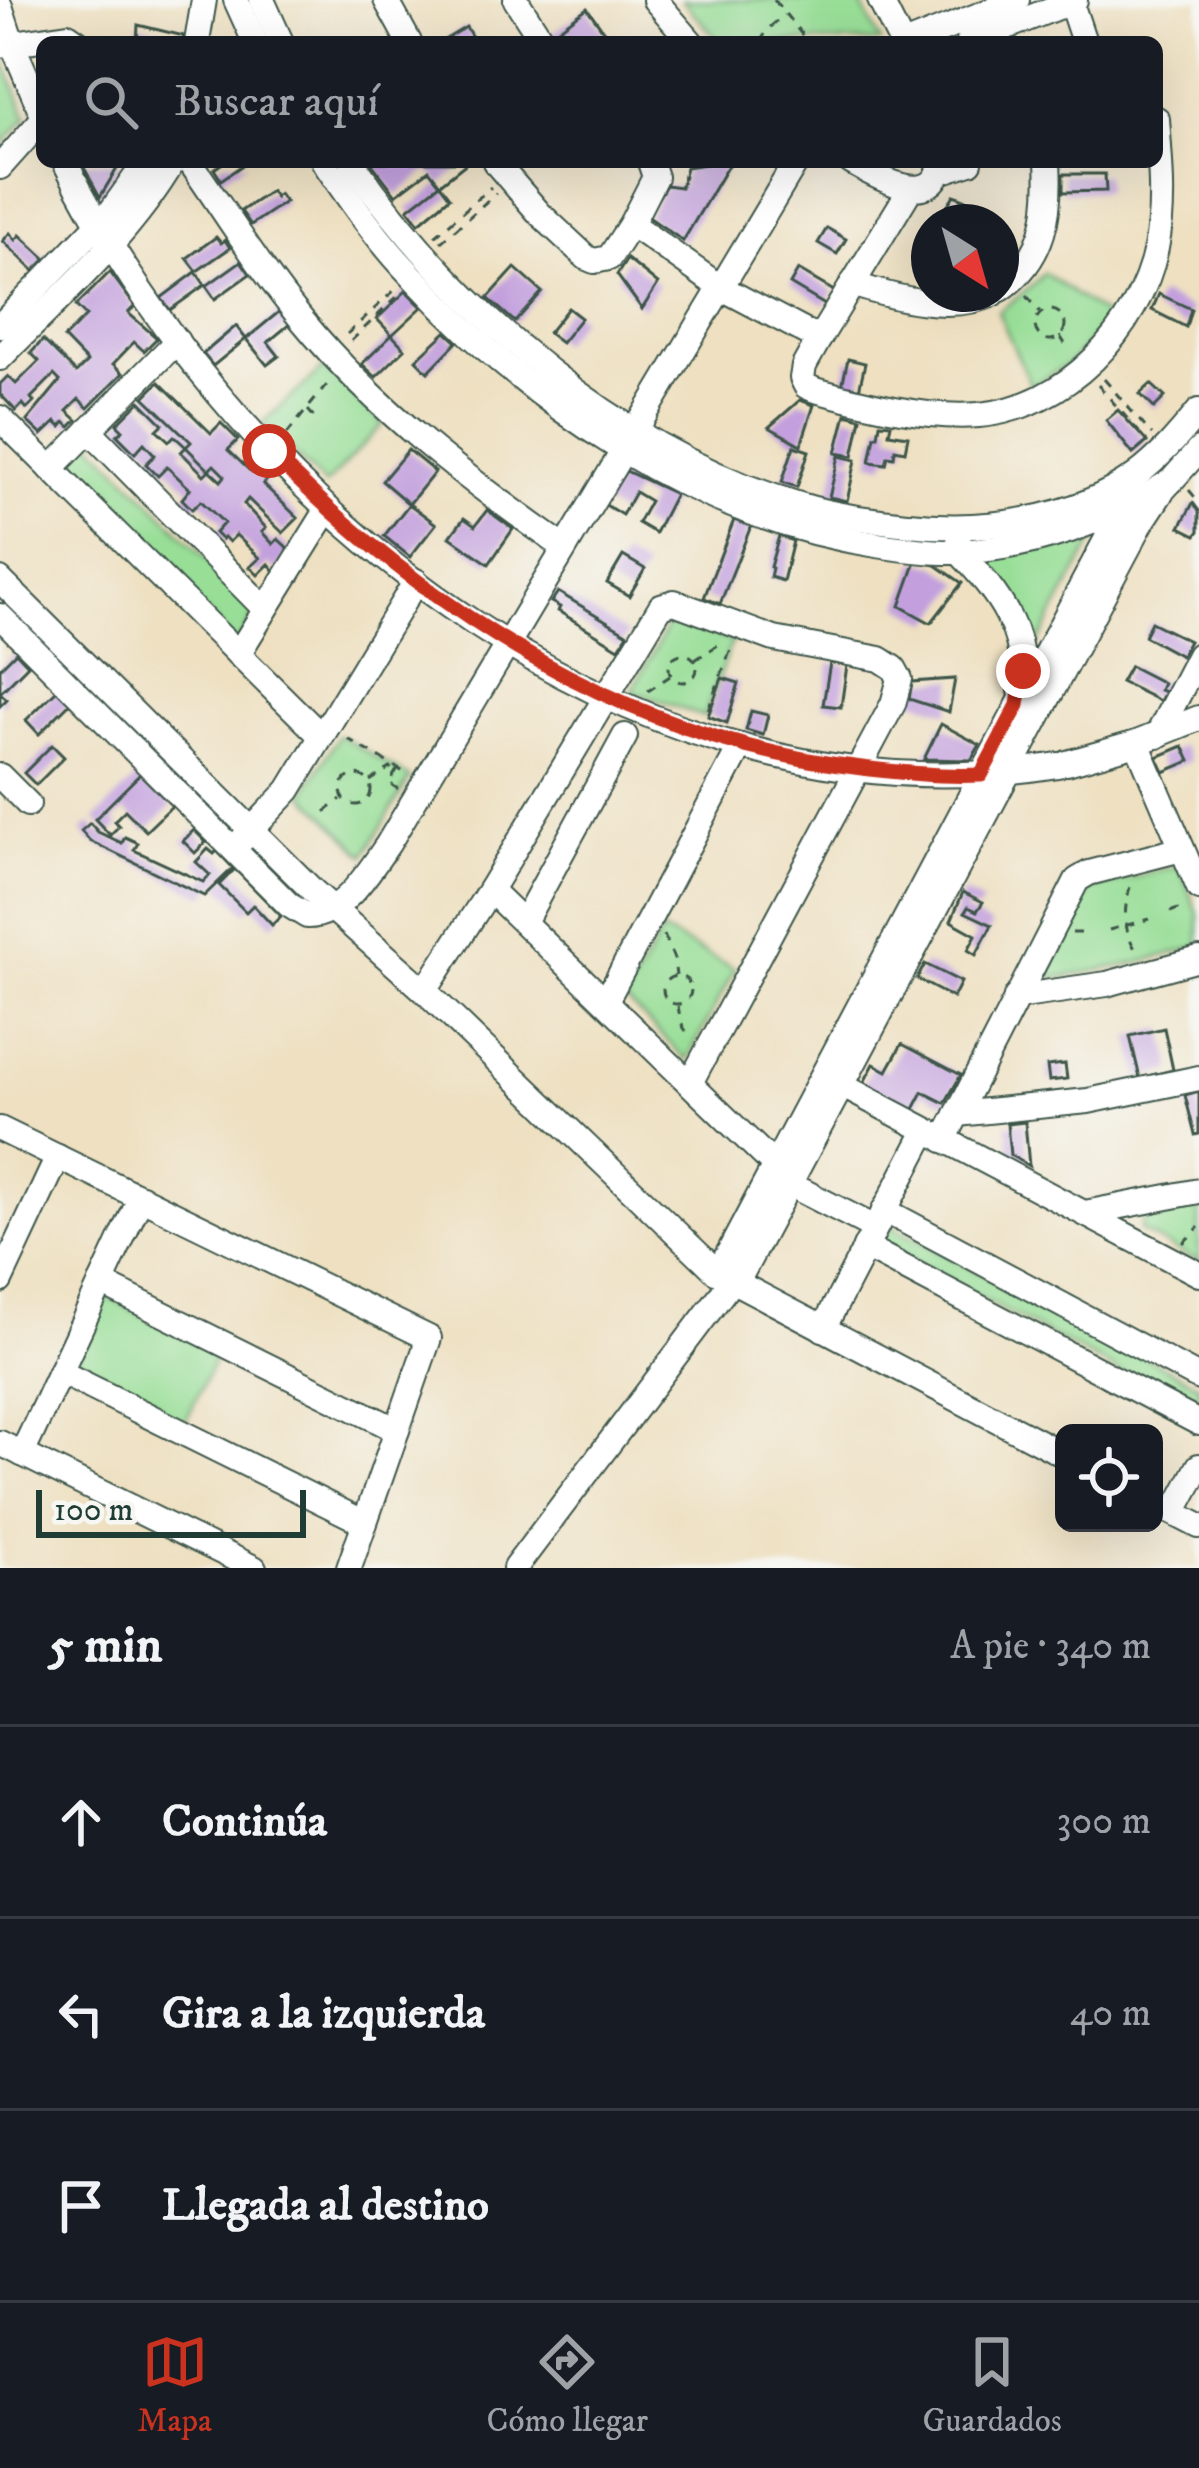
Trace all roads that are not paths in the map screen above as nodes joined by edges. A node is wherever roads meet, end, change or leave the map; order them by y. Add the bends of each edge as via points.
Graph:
1 (204, 0) edge
2 (236, 0) edge
3 (262, 0) edge
4 (386, 0) edge
5 (516, 0) edge
6 (655, 0) edge
7 (880, 0) edge
8 (1017, 0) edge
9 (1072, 1) edge
10 (0, 6) edge
11 (197, 36) edge
12 (252, 36) edge
13 (278, 36) edge
14 (406, 36) edge
15 (539, 36) edge
16 (686, 36) edge
17 (898, 36) edge
18 (926, 36) edge
19 (984, 36) edge
20 (1082, 36) edge
21 (36, 40) edge
22 (6, 44) edge
23 (36, 105) edge
24 (36, 124) edge
25 (0, 167) edge
26 (68, 168) edge
27 (142, 168) edge
28 (169, 168) edge
29 (194, 168) edge
30 (328, 168) edge
31 (356, 168) edge
32 (652, 168) edge
33 (792, 168) edge
34 (865, 168) edge
35 (939, 168) edge
36 (1048, 168) edge
37 (1159, 168) edge
38 (501, 174) edge
39 (911, 188) junction
40 (631, 224) junction
41 (105, 235) junction
42 (421, 268) junction
43 (1019, 273) edge
44 (853, 284) junction
45 (720, 287) junction
46 (911, 298) edge
47 (0, 326) edge
48 (819, 339) junction
49 (177, 341) junction
50 (0, 358) edge
51 (1199, 411) edge
52 (0, 418) edge
53 (89, 430) junction
54 (630, 440) junction
55 (1199, 450) edge
56 (51, 469) junction
57 (1172, 481) junction
58 (1112, 502) junction
59 (328, 509) junction
60 (1135, 535) junction
61 (959, 539) junction
62 (565, 548) junction
63 (0, 580) edge
64 (416, 581) junction
65 (265, 609) junction
66 (0, 616) edge
67 (507, 644) junction
68 (238, 654) junction
69 (1199, 655) edge
70 (606, 695) junction
71 (1018, 705) junction
72 (1199, 718) edge
73 (324, 731) junction
74 (625, 736) dead end
75 (1147, 740) junction
76 (741, 746) junction
77 (858, 768) junction
78 (994, 774) junction
79 (0, 776) edge
80 (28, 804) dead end
81 (253, 830) junction
82 (233, 849) junction
83 (1182, 849) junction
84 (1199, 888) edge
85 (490, 890) junction
86 (332, 910) junction
87 (524, 922) junction
88 (1199, 958) edge
89 (425, 991) junction
90 (1016, 997) junction
91 (606, 1001) junction
92 (1199, 1078) edge
93 (832, 1081) junction
94 (690, 1083) junction
95 (957, 1114) junction
96 (0, 1129) edge
97 (935, 1135) junction
98 (58, 1157) junction
99 (782, 1175) junction
100 (1199, 1191) edge
101 (141, 1197) junction
102 (1084, 1214) junction
103 (875, 1229) junction
104 (1199, 1274) edge
105 (728, 1280) junction
106 (0, 1281) edge
107 (101, 1283) junction
108 (824, 1328) junction
109 (60, 1372) junction
110 (1199, 1378) edge
111 (1199, 1423) edge
112 (397, 1430) junction
113 (11, 1449) edge
114 (1055, 1450) edge
115 (1199, 1466) edge
116 (1164, 1508) edge
117 (364, 1522) junction
118 (1199, 1526) edge
119 (254, 1568) edge
120 (349, 1568) edge
121 (515, 1568) edge

1 - 11 street
2 - 12 street
3 - 13 street
4 - 14 street
5 - 15 street
6 - 16 street
7 - 17 street
8 - 18 street
9 - 19 street
9 - 20 street
10 - 22 street
21 - 22 street
22 - 23 street
24 - 25 street
26 - 41 street
27 - 41 street
28 - 41 street via 140,213
29 - 62 street via 272,281 393,416
30 - 42 street via 364,220
31 - 42 street
32 - 40 street
33 - 45 street
34 - 39 street
35 - 39 street via 931,184
36 - 43 street via 1041,242
37 - 48 street via 1149,273 1089,374 1016,408 931,413 810,389 801,374
38 - 40 street via 594,261 609,258
39 - 44 street
40 - 45 street
41 - 47 street
41 - 49 street
41 - 50 street
42 - 54 street via 506,366 576,419
44 - 46 street
44 - 48 street
45 - 48 street
45 - 54 street
49 - 53 street
49 - 59 street
51 - 58 street
52 - 56 street
53 - 56 street
53 - 65 street
54 - 61 street via 713,496 772,520 866,543
54 - 62 street
55 - 57 street
56 - 68 street
57 - 58 street
57 - 60 street
58 - 60 street
58 - 61 street via 1045,538
58 - 71 street
59 - 64 street
59 - 65 street
60 - 78 street
61 - 71 street via 1016,630
62 - 67 street
63 - 81 street
64 - 67 street
64 - 73 street
65 - 68 street
66 - 82 street
67 - 70 street
67 - 86 street via 377,860
68 - 73 street
69 - 75 street
70 - 76 street
70 - 77 street via 667,603 738,630 880,659 900,680 897,695
70 - 85 street
71 - 78 street
72 - 75 street
73 - 81 street via 282,800
74 - 87 street
75 - 78 street
75 - 83 street
76 - 77 street
76 - 91 street
77 - 78 street
77 - 94 street
78 - 93 street
79 - 80 street
81 - 82 street
81 - 86 street
82 - 86 street via 300,914
83 - 84 street
83 - 90 street via 1077,880
85 - 87 street
85 - 89 street
86 - 89 street
87 - 91 street
88 - 90 street
89 - 105 street
90 - 95 street
91 - 94 street
92 - 95 street via 1050,1107
93 - 97 street
93 - 99 street
94 - 99 street
95 - 97 street
96 - 98 street
97 - 102 street
97 - 103 street
98 - 101 street
98 - 106 street
99 - 103 street
99 - 105 street
100 - 102 street
101 - 107 street
101 - 112 street via 429,1338
102 - 104 street
103 - 108 street
103 - 110 street
103 - 111 street
105 - 108 street
105 - 121 street
107 - 109 street
107 - 112 street
108 - 114 street
109 - 113 street
109 - 117 street
112 - 117 street
113 - 119 street
115 - 116 street
116 - 118 street
117 - 120 street

